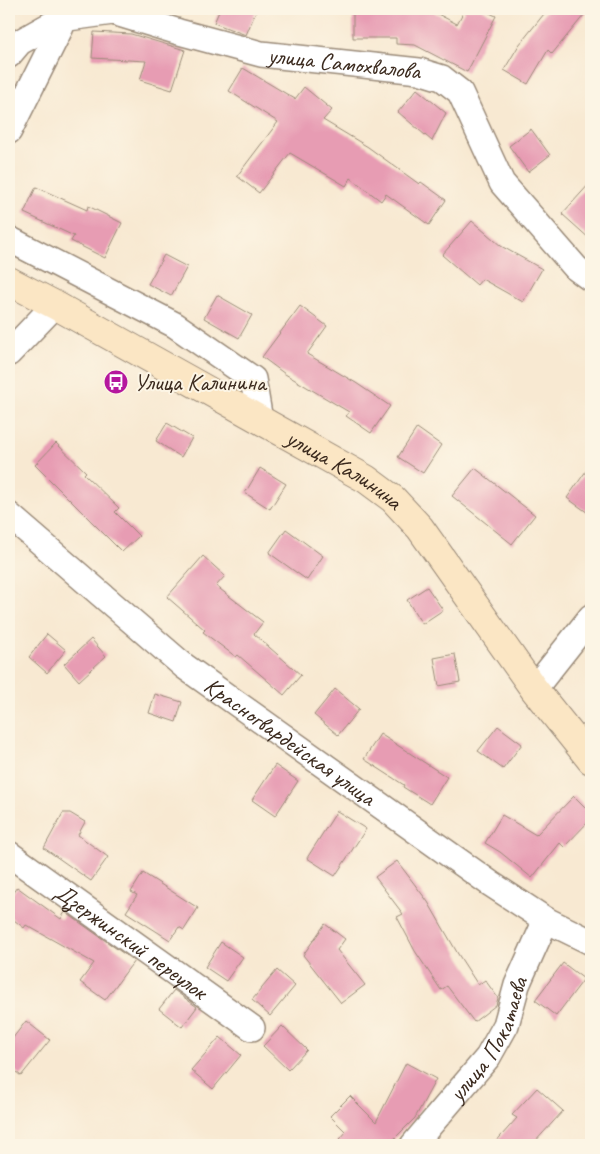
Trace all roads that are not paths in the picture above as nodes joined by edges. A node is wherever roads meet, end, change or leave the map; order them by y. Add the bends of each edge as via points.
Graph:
1 (61, 19) junction
2 (9, 55) edge
3 (9, 131) edge
4 (9, 239) edge
5 (591, 280) edge
6 (9, 282) edge
7 (55, 306) junction
8 (9, 353) edge
9 (260, 420) junction
10 (9, 515) edge
11 (591, 617) edge
12 (534, 689) junction
13 (591, 760) edge
14 (9, 854) edge
15 (546, 920) junction
16 (591, 942) edge
17 (252, 1028) dead end
18 (414, 1145) edge

1 - 2 street, улица Самохвалова via 20,42
1 - 3 street via 61,27
1 - 5 street, улица Самохвалова via 113,12 261,54 419,70 442,78 460,92 502,182 576,268
4 - 9 street via 175,325 253,379
6 - 7 main road, улица Калинина
7 - 8 street
7 - 9 main road, улица Калинина
9 - 12 main road, улица Калинина via 366,479 393,499 420,528
10 - 15 street, Красногвардейская улица via 184,666
11 - 12 street
12 - 13 main road, улица Калинина
14 - 17 street, Дзержинский переулок
15 - 16 street, Красногвардейская улица
15 - 18 street, улица Покатаева via 517,985 506,1025 488,1057

